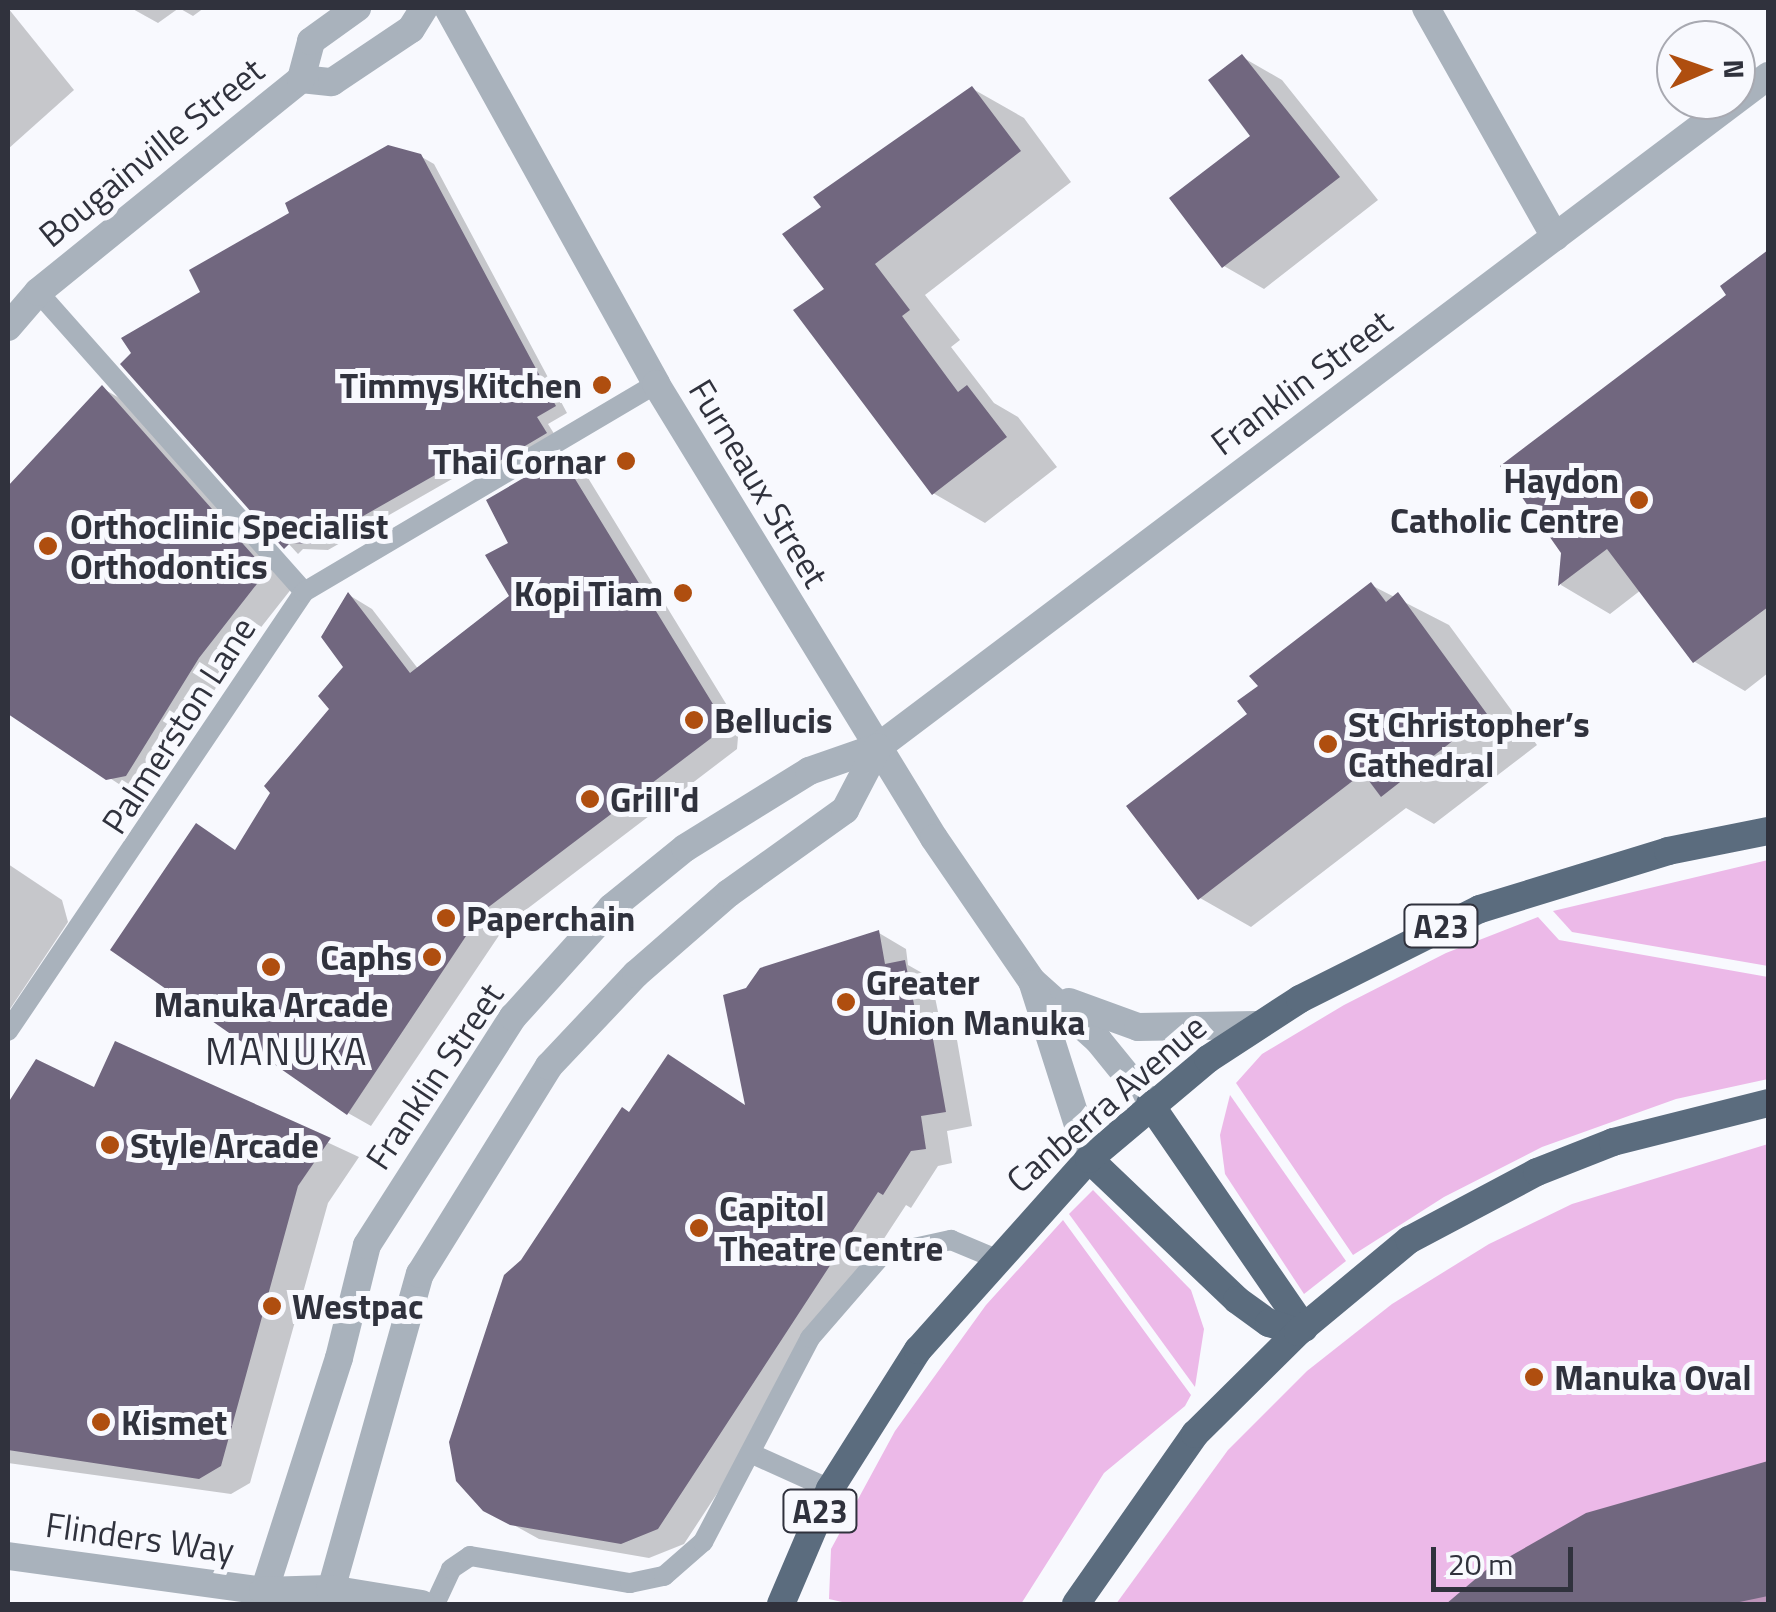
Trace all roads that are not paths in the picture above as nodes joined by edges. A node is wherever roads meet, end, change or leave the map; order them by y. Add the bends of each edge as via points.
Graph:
1 (357, 8) edge
2 (424, 8) edge
3 (448, 8) edge
4 (1426, 8) edge
5 (1768, 76) edge
6 (301, 79) junction
7 (1554, 237) junction
8 (38, 292) junction
9 (8, 327) edge
10 (656, 384) junction
11 (304, 592) junction
12 (878, 747) junction
13 (1768, 831) edge
14 (1034, 983) junction
15 (1256, 1024) junction
16 (8, 1031) edge
17 (1768, 1103) edge
18 (1150, 1104) junction
19 (1089, 1158) junction
20 (994, 1258) junction
21 (1301, 1330) junction
22 (750, 1453) junction
23 (830, 1489) junction
24 (8, 1556) edge
25 (328, 1597) edge
26 (269, 1600) edge
27 (422, 1604) edge
28 (435, 1604) edge
29 (780, 1604) edge
30 (1076, 1604) edge

1 - 6 street, Bougainville Street via 311,41
2 - 6 street, Bougainville Street via 411,29 332,82
3 - 10 street, Furneaux Street
4 - 7 street
5 - 7 street, Franklin Street
6 - 8 street, Bougainville Street
7 - 12 street, Franklin Street
8 - 9 street, Bougainville Street
8 - 11 lane
10 - 11 lane, Palmerston Lane
10 - 12 street, Furneaux Street
11 - 16 lane, Palmerston Lane
12 - 14 street, Furneaux Street
12 - 25 street, Franklin Street via 846,810 730,893 649,962 549,1066 420,1274
12 - 26 street, Franklin Street via 809,771 685,848 611,908 513,1016 367,1245
13 - 15 highway, Canberra Avenue / A23 via 1651,855 1480,909
14 - 15 street via 1138,1027
14 - 18 street, Furneaux Street via 1098,1040
14 - 19 street, Furneaux Street
15 - 18 highway, Canberra Avenue / A23
17 - 21 highway via 1613,1142 1537,1172 1409,1240
18 - 19 highway, Canberra Avenue / A23
18 - 21 highway
19 - 20 highway, Canberra Avenue / A23
19 - 21 highway via 1238,1300 1270,1323
20 - 22 lane via 951,1240 882,1255 810,1338
20 - 23 highway, Canberra Avenue / A23 via 918,1350
21 - 30 highway via 1195,1434
22 - 23 lane
22 - 28 lane via 704,1542 664,1576 630,1583 495,1555 470,1556 452,1569
23 - 29 highway, Canberra Avenue / A23
24 - 26 street, Flinders Way
25 - 26 street, Flinders Way
25 - 27 street, Flinders Way

